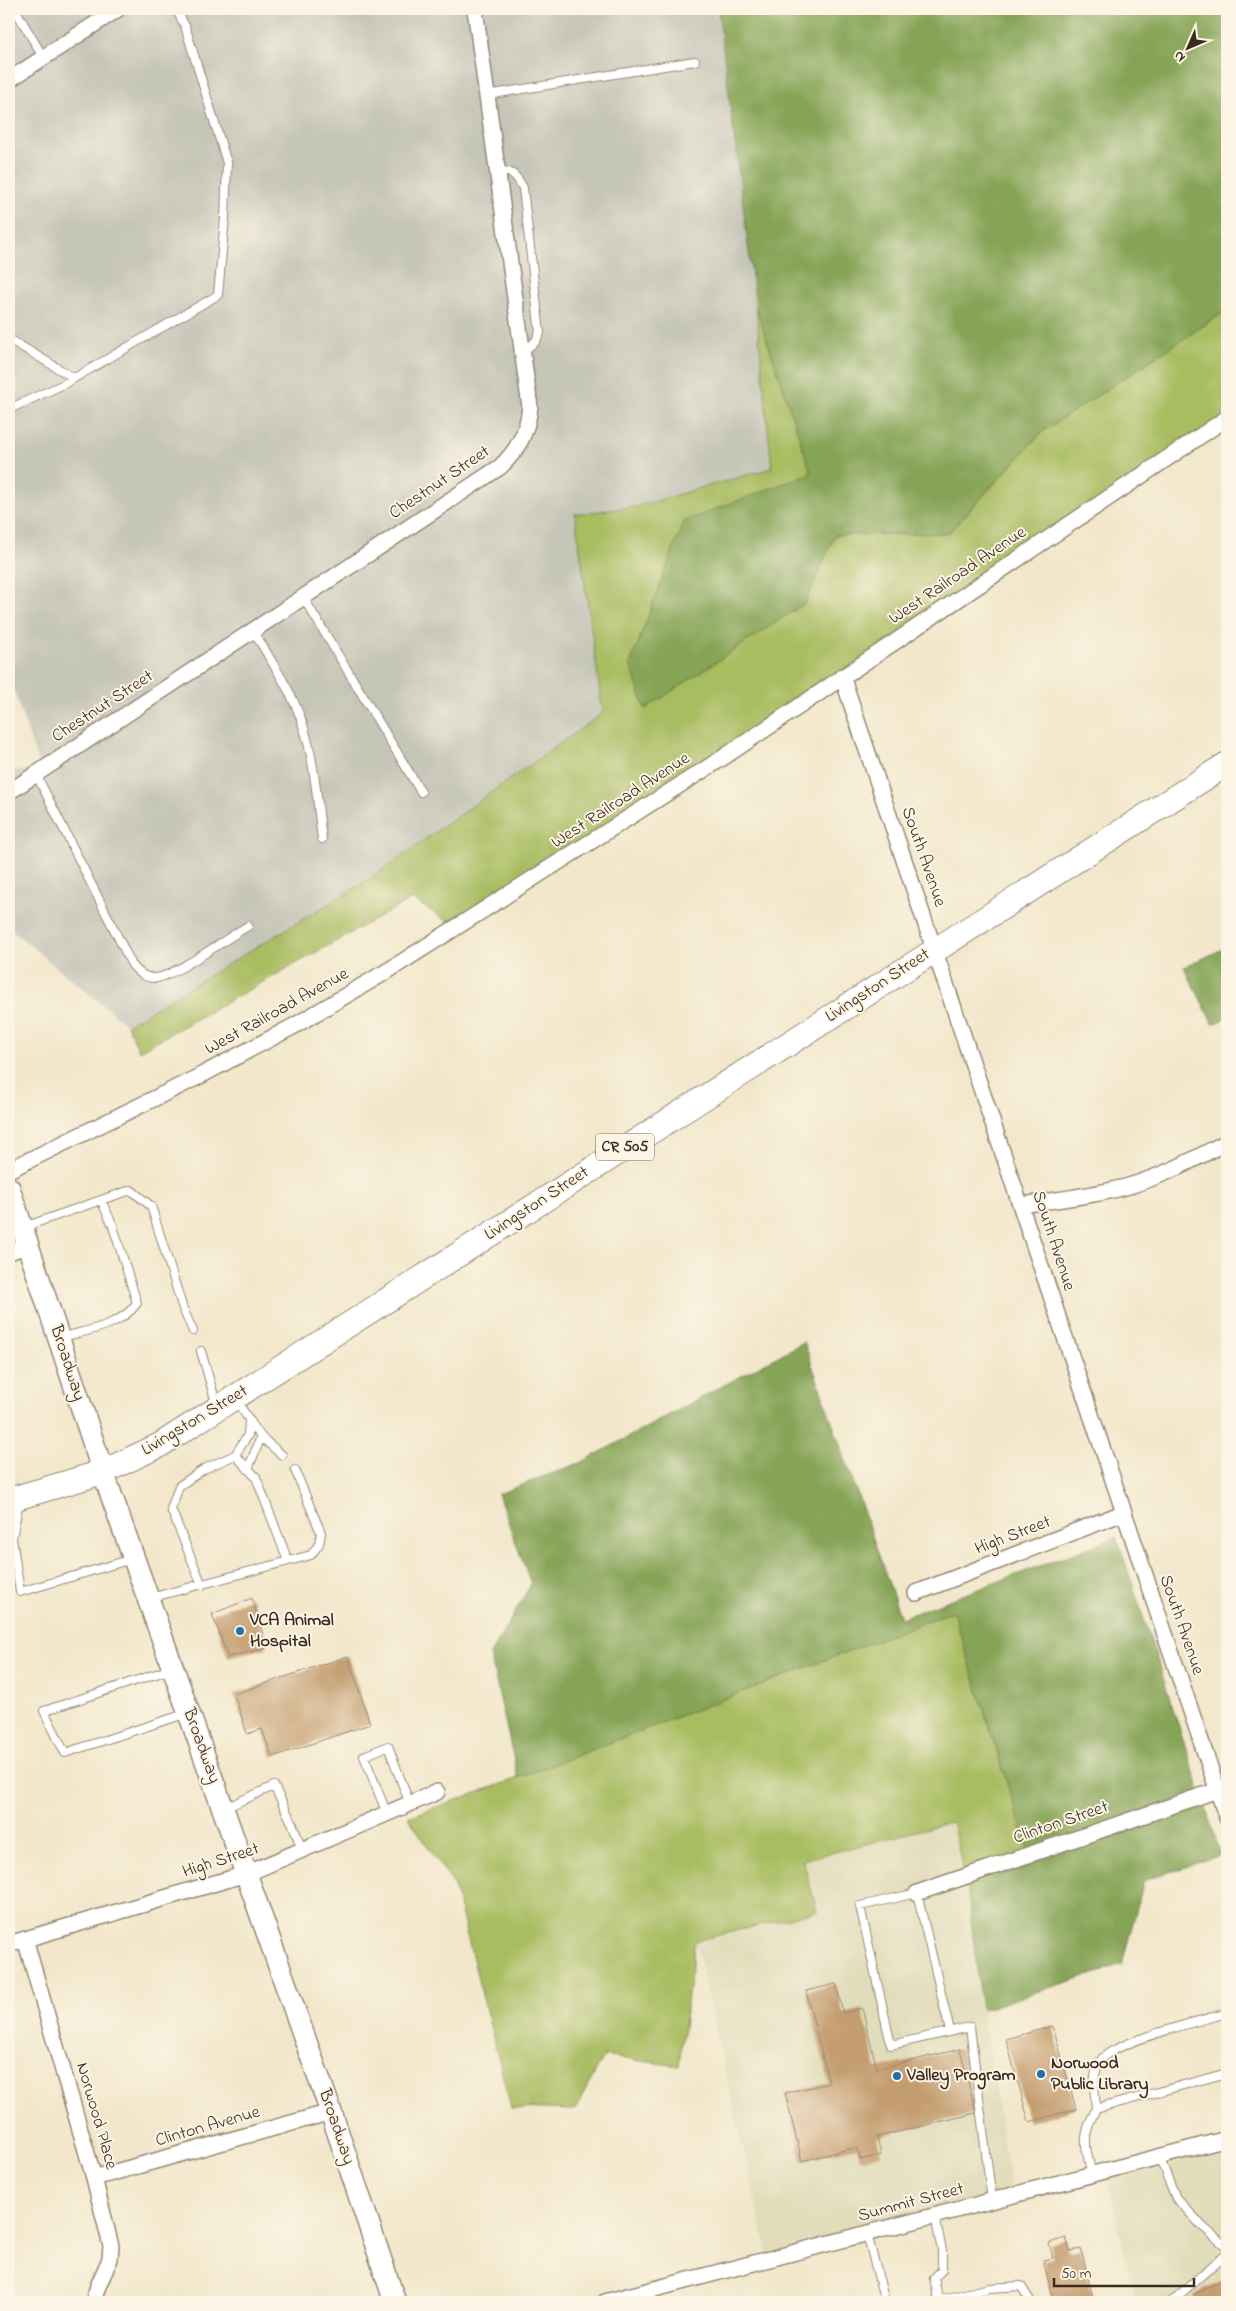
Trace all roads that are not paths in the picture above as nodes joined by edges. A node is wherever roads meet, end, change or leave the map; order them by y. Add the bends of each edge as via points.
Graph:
1 (15, 9) edge
2 (118, 9) edge
3 (176, 9) edge
4 (475, 9) edge
5 (43, 57) junction
6 (695, 61) dead end
7 (9, 80) edge
8 (487, 95) junction
9 (497, 171) junction
10 (9, 339) edge
11 (522, 352) junction
12 (74, 378) junction
13 (10, 405) edge
14 (1227, 418) edge
15 (303, 597) junction
16 (253, 630) junction
17 (842, 676) junction
18 (1227, 764) edge
19 (36, 774) junction
20 (9, 792) edge
21 (421, 792) dead end
22 (322, 839) dead end
23 (248, 926) dead end
24 (935, 949) junction
25 (1227, 1142) edge
26 (9, 1170) edge
27 (9, 1188) edge
28 (101, 1200) junction
29 (1022, 1205) junction
30 (20, 1241) edge
31 (193, 1330) dead end
32 (59, 1338) junction
33 (201, 1350) dead end
34 (225, 1403) junction
35 (249, 1420) junction
36 (261, 1437) junction
37 (235, 1455) junction
38 (282, 1455) dead end
39 (248, 1469) junction
40 (295, 1470) dead end
41 (103, 1472) junction
42 (14, 1499) edge
43 (1123, 1513) junction
44 (134, 1558) junction
45 (288, 1561) junction
46 (202, 1585) junction
47 (916, 1593) dead end
48 (148, 1599) junction
49 (173, 1668) junction
50 (189, 1712) junction
51 (1218, 1790) junction
52 (437, 1792) dead end
53 (410, 1804) junction
54 (223, 1809) junction
55 (387, 1814) junction
56 (1227, 1818) edge
57 (302, 1850) junction
58 (246, 1874) junction
59 (917, 1893) junction
60 (25, 1939) junction
61 (9, 1944) edge
62 (1227, 2013) edge
63 (950, 2031) junction
64 (1227, 2072) edge
65 (1096, 2109) junction
66 (331, 2112) junction
67 (1227, 2139) edge
68 (1159, 2157) junction
69 (1092, 2174) junction
70 (94, 2178) junction
71 (992, 2201) junction
72 (935, 2216) junction
73 (866, 2234) junction
74 (1227, 2247) edge
75 (1227, 2254) edge
76 (938, 2301) edge
77 (93, 2302) edge
78 (395, 2302) edge
79 (604, 2302) edge
80 (885, 2302) edge
81 (1031, 2302) edge
82 (1170, 2302) edge

1 - 5 lane
2 - 5 street
3 - 12 lane via 185,26 227,163 218,295
4 - 8 street, Chestnut Street
5 - 7 street
6 - 8 lane
8 - 9 street, Chestnut Street
9 - 11 street, Chestnut Street
9 - 11 lane via 508,170 517,176 523,188 540,333 535,342
10 - 12 lane
11 - 15 street, Chestnut Street via 530,407 522,441 512,455 500,467
12 - 13 lane
14 - 17 street, West Railroad Avenue
15 - 16 street, Chestnut Street
15 - 21 lane
16 - 19 street, Chestnut Street
16 - 22 lane via 292,696 303,725 312,757
17 - 24 street, South Avenue
17 - 26 street, West Railroad Avenue via 576,853 381,975 196,1078
18 - 24 main road, Livingston Street / CR 505
19 - 20 street, Chestnut Street
19 - 23 lane via 132,965 141,975 156,978 171,972
24 - 29 street, South Avenue
24 - 34 main road, Livingston Street / CR 505
25 - 29 street via 1174,1169 1132,1185
27 - 30 street, Broadway
28 - 30 lane
28 - 31 lane via 132,1190 151,1206 183,1309
28 - 32 lane via 113,1226 137,1303 118,1321
29 - 43 street, South Avenue
30 - 32 street, Broadway
32 - 41 street, Broadway
33 - 34 lane via 206,1368
34 - 35 lane
34 - 41 main road, Livingston Street / CR 505 via 160,1445
35 - 36 lane
35 - 37 lane via 248,1434
36 - 38 lane
36 - 39 lane
37 - 39 lane
37 - 46 lane via 204,1469 179,1486 172,1509
39 - 45 lane via 256,1477
40 - 45 lane via 321,1533 319,1544 311,1555
41 - 42 main road, Livingston Street / CR 505
41 - 44 street, Broadway
42 - 44 lane via 12,1538 20,1592
43 - 47 street, High Street
43 - 51 street, South Avenue
44 - 48 street, Broadway
45 - 46 lane
46 - 48 lane
48 - 49 street, Broadway
49 - 50 street, Broadway
49 - 50 lane via 44,1711 65,1753
50 - 54 street, Broadway
51 - 56 street, South Avenue
51 - 59 street, Clinton Street
52 - 53 street, High Street
53 - 55 street, High Street
53 - 55 lane via 388,1746 364,1756
54 - 57 lane via 274,1786
54 - 58 street, Broadway
55 - 57 street, High Street
57 - 58 street, High Street
58 - 60 street, High Street
58 - 66 street, Broadway
59 - 63 lane
59 - 63 lane via 860,1906 891,2045
60 - 61 street, High Street
60 - 70 street, Norwood Place
62 - 65 lane via 1118,2047 1101,2059 1094,2077
63 - 71 lane via 970,2027
64 - 65 lane
65 - 69 lane via 1084,2141
66 - 70 street, Clinton Avenue
66 - 78 street, Broadway
67 - 68 street, Summit Street
68 - 69 street, Summit Street
68 - 74 lane via 1176,2198
69 - 71 street, Summit Street
70 - 77 street, Norwood Place via 111,2246 110,2259
71 - 72 street, Summit Street
72 - 73 street, Summit Street
72 - 76 lane via 942,2251 942,2270 934,2278
73 - 79 street, Summit Street
73 - 80 lane
75 - 82 lane
76 - 81 lane via 990,2288 1021,2286

